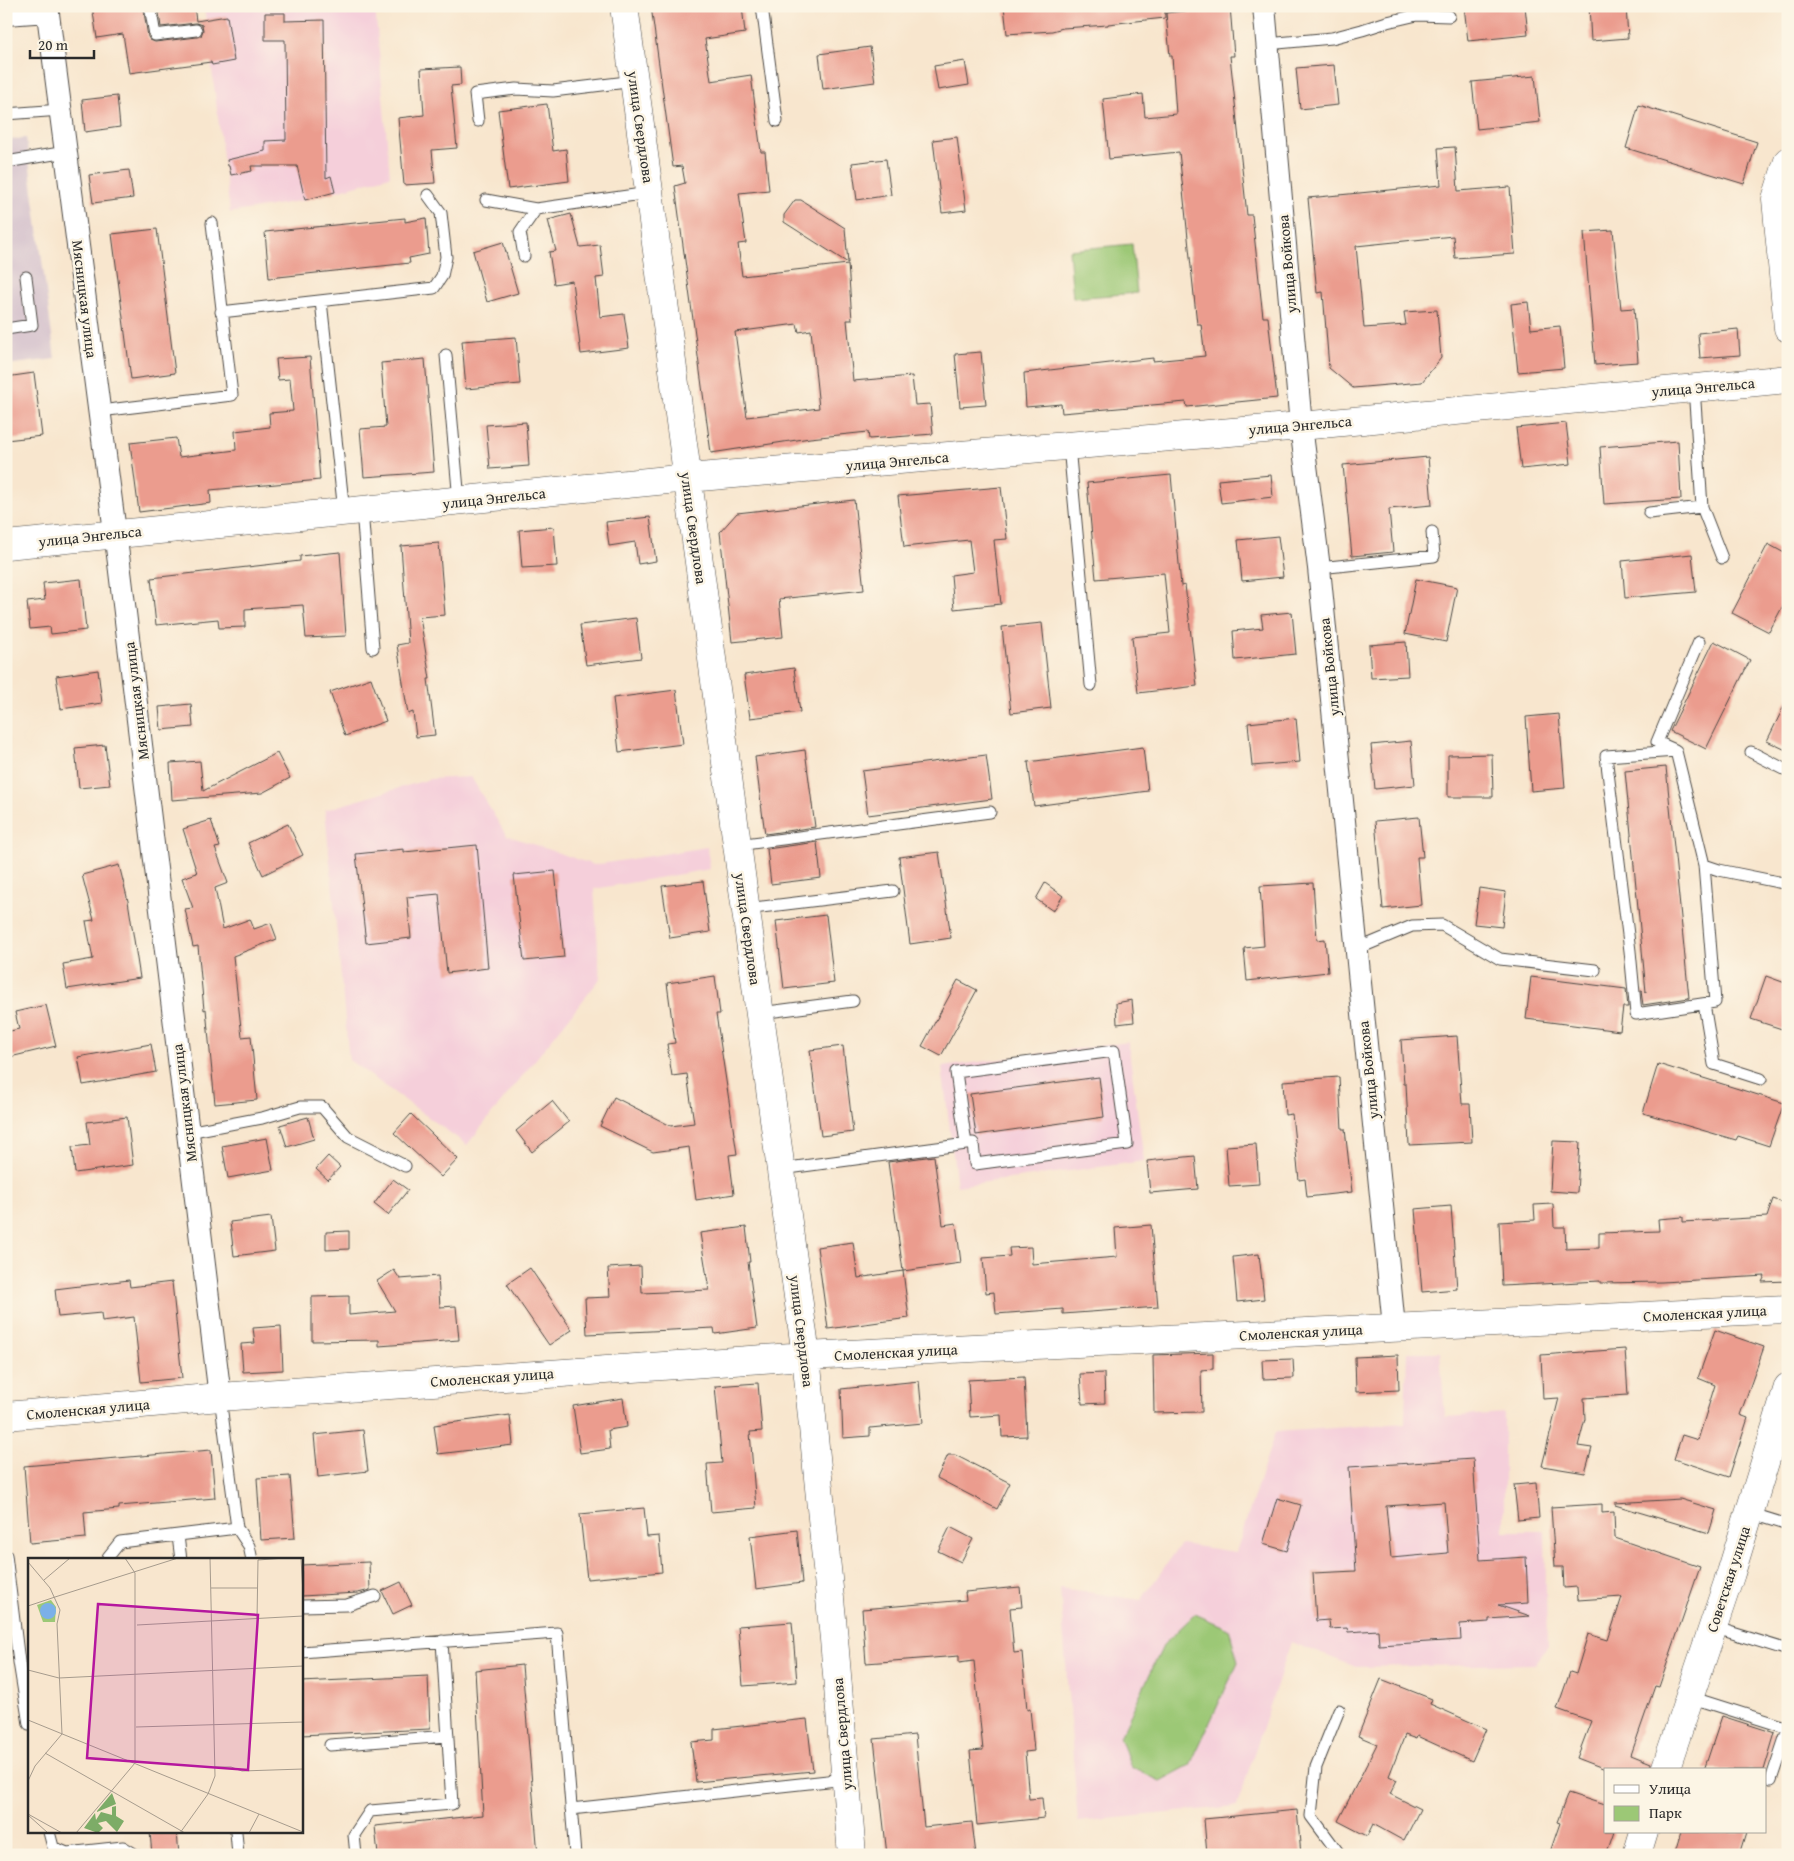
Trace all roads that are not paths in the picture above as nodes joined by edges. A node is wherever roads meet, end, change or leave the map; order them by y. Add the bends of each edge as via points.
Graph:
1 (150, 6) edge
2 (624, 6) edge
3 (762, 6) edge
4 (1264, 6) edge
5 (47, 9) edge
6 (6, 14) edge
7 (1450, 16) dead end
8 (196, 30) dead end
9 (1267, 44) junction
10 (634, 81) junction
11 (60, 110) junction
12 (6, 114) edge
13 (478, 121) dead end
14 (777, 121) dead end
15 (66, 152) junction
16 (1788, 161) edge
17 (6, 162) edge
18 (650, 193) junction
19 (428, 195) dead end
20 (486, 200) dead end
21 (536, 209) junction
22 (212, 223) dead end
23 (524, 256) dead end
24 (1784, 266) edge
25 (26, 277) dead end
26 (321, 301) junction
27 (222, 312) junction
28 (1788, 328) edge
29 (6, 329) edge
30 (446, 355) dead end
31 (1788, 379) edge
32 (1694, 387) junction
33 (100, 411) junction
34 (1301, 426) junction
35 (1069, 446) junction
36 (688, 478) junction
37 (459, 501) junction
38 (1702, 507) junction
39 (353, 511) junction
40 (1649, 513) dead end
41 (1432, 532) dead end
42 (116, 534) junction
43 (6, 545) edge
44 (1722, 558) dead end
45 (1319, 568) junction
46 (1700, 642) dead end
47 (373, 648) dead end
48 (1091, 685) dead end
49 (1676, 751) junction
50 (1751, 752) dead end
51 (1788, 771) edge
52 (990, 812) dead end
53 (737, 845) junction
54 (1704, 865) junction
55 (1788, 884) edge
56 (893, 891) dead end
57 (746, 909) junction
58 (1356, 949) junction
59 (1595, 970) dead end
60 (853, 1001) dead end
61 (1704, 1004) junction
62 (760, 1013) junction
63 (1761, 1079) dead end
64 (188, 1132) junction
65 (966, 1144) junction
66 (405, 1166) dead end
67 (781, 1169) junction
68 (1788, 1309) edge
69 (1394, 1327) junction
70 (806, 1356) junction
71 (1788, 1387) edge
72 (220, 1397) junction
73 (6, 1416) edge
74 (1749, 1513) junction
75 (1788, 1525) edge
76 (236, 1528) junction
77 (178, 1536) junction
78 (6, 1555) edge
79 (108, 1558) edge
80 (181, 1558) edge
81 (252, 1558) edge
82 (375, 1596) dead end
83 (302, 1606) edge
84 (1712, 1627) junction
85 (442, 1641) junction
86 (1788, 1650) edge
87 (302, 1652) edge
88 (24, 1661) edge
89 (1689, 1697) junction
90 (1339, 1710) dead end
91 (28, 1711) edge
92 (448, 1736) junction
93 (330, 1745) dead end
94 (1666, 1768) edge
95 (846, 1779) junction
96 (1771, 1780) dead end
97 (571, 1809) junction
98 (50, 1834) edge
99 (236, 1834) edge
100 (1643, 1834) edge
101 (67, 1854) edge
102 (136, 1855) edge
103 (238, 1855) edge
104 (356, 1855) edge
105 (575, 1855) edge
106 (852, 1855) edge
107 (1340, 1855) edge
108 (1637, 1855) edge

1 - 8 lane via 154,35
2 - 10 street, улица Свердлова
3 - 14 lane
4 - 9 street, улица Войкова
5 - 6 street
5 - 11 street, Мясницкая улица
7 - 9 lane via 1417,15 1332,38
9 - 34 street, улица Войкова
10 - 13 lane via 553,91 516,89 475,94
10 - 18 street, улица Свердлова
11 - 12 lane
11 - 15 street, Мясницкая улица
15 - 17 lane
15 - 33 street, Мясницкая улица
16 - 24 street via 1776,199
18 - 21 lane
18 - 36 street, улица Свердлова
19 - 26 lane via 441,213 446,258 442,276 434,288
20 - 21 lane
21 - 23 lane via 520,232
22 - 27 lane
24 - 28 street
25 - 29 lane via 32,325
26 - 27 lane
26 - 39 lane
27 - 33 lane via 232,395
30 - 37 lane
31 - 32 street, улица Энгельса
32 - 34 street, улица Энгельса
32 - 38 lane
33 - 42 street, Мясницкая улица
34 - 35 street, улица Энгельса
34 - 45 street, улица Войкова
35 - 36 street, улица Энгельса
35 - 48 lane
36 - 37 street, улица Энгельса
36 - 53 street, улица Свердлова
37 - 39 street, улица Энгельса
38 - 40 lane
38 - 44 lane
39 - 42 street, улица Энгельса
39 - 47 lane
41 - 45 lane via 1434,556
42 - 43 street, улица Энгельса
42 - 64 street, Мясницкая улица
45 - 58 street, улица Войкова
46 - 49 lane via 1657,742
49 - 54 lane
49 - 61 lane via 1606,756 1636,1014
50 - 51 lane
52 - 53 lane
53 - 57 street, улица Свердлова
54 - 55 lane
54 - 61 lane via 1715,1002
56 - 57 lane
57 - 62 street, улица Свердлова
58 - 59 lane via 1412,926 1442,925 1500,959
58 - 69 street, улица Войкова
60 - 62 lane
61 - 63 lane via 1714,1064
62 - 67 street, улица Свердлова
64 - 66 lane via 300,1107 322,1107 348,1137
64 - 72 street, Мясницкая улица
65 - 65 lane via 972,1143 976,1164 1127,1144 1114,1051 956,1072
65 - 67 lane
67 - 70 street, улица Свердлова
68 - 69 street, Смоленская улица
69 - 70 street, Смоленская улица
70 - 72 street, Смоленская улица
70 - 95 street, улица Свердлова
71 - 74 street, Советская улица
72 - 73 street, Смоленская улица
72 - 76 lane
74 - 75 lane
74 - 84 street, Советская улица
76 - 77 lane
76 - 81 lane via 249,1546
77 - 79 lane via 120,1542
77 - 80 lane
78 - 88 lane
82 - 83 lane via 347,1605
84 - 86 lane
84 - 89 street, Советская улица
85 - 87 lane
85 - 92 lane
85 - 97 lane via 557,1632
88 - 91 lane
89 - 94 street, Советская улица
89 - 96 lane via 1785,1727 1787,1732
90 - 107 lane via 1316,1767 1311,1816
92 - 93 lane
92 - 104 lane via 452,1804 370,1811 354,1835
95 - 97 lane
95 - 106 street, улица Свердлова
97 - 105 lane
98 - 101 lane via 53,1847
99 - 103 lane
100 - 108 street
101 - 102 lane via 123,1847

